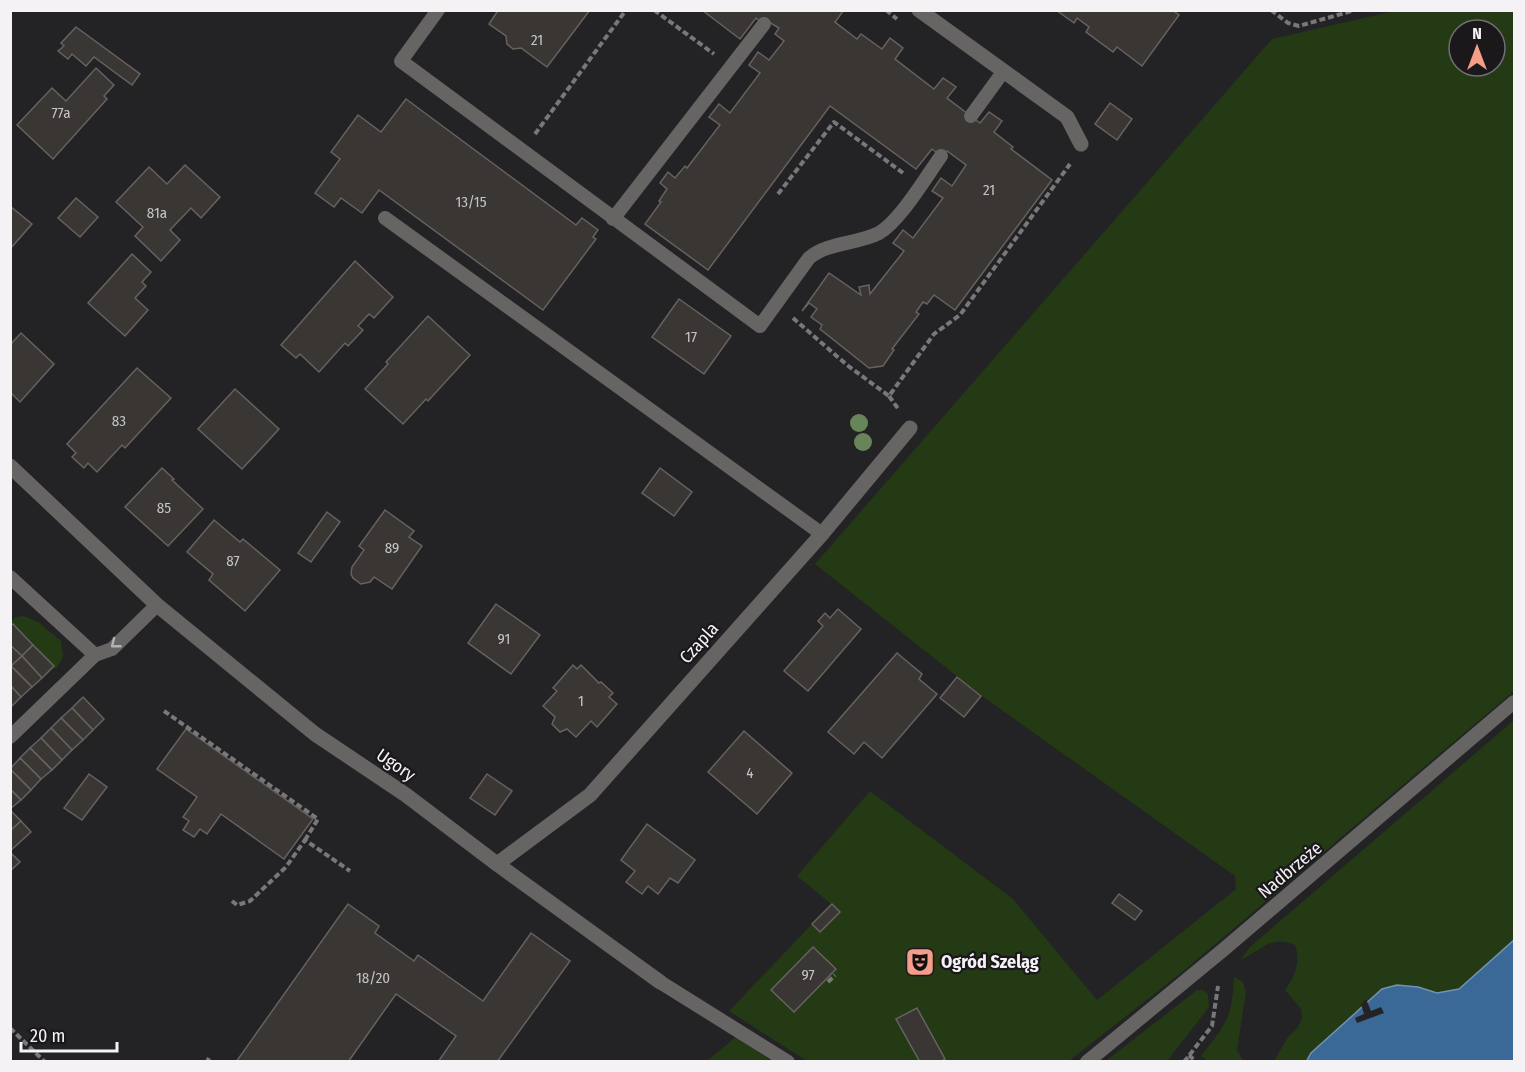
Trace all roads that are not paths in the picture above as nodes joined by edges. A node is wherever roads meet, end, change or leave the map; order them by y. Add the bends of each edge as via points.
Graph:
1 (438, 10) edge
2 (920, 10) edge
3 (764, 24) dead end
4 (1003, 72) junction
5 (971, 116) dead end
6 (1081, 144) road end
7 (941, 156) dead end
8 (385, 218) dead end
9 (613, 219) junction
10 (910, 428) dead end
11 (10, 466) edge
12 (822, 534) junction
13 (13, 586) edge
14 (157, 605) junction
15 (95, 655) junction
16 (1515, 702) edge
17 (10, 737) edge
18 (497, 864) junction
19 (660, 982) joint
20 (788, 1062) edge
21 (1087, 1062) edge

1 - 9 lane via 401,61
2 - 4 street
3 - 9 lane
4 - 5 lane
4 - 6 street via 1067,117
7 - 9 lane via 895,219 880,232 809,258 759,326
8 - 12 lane
10 - 12 street, Czapla
11 - 14 street, Ugory
12 - 18 street, Czapla via 590,795
13 - 15 lane
14 -> 15 lane via 112,649
14 - 18 street, Ugory via 315,734 406,795
15 - 17 lane
16 - 21 lane, Nadbrzeże
18 - 19 street, Ugory
19 - 20 lane, Ugory

